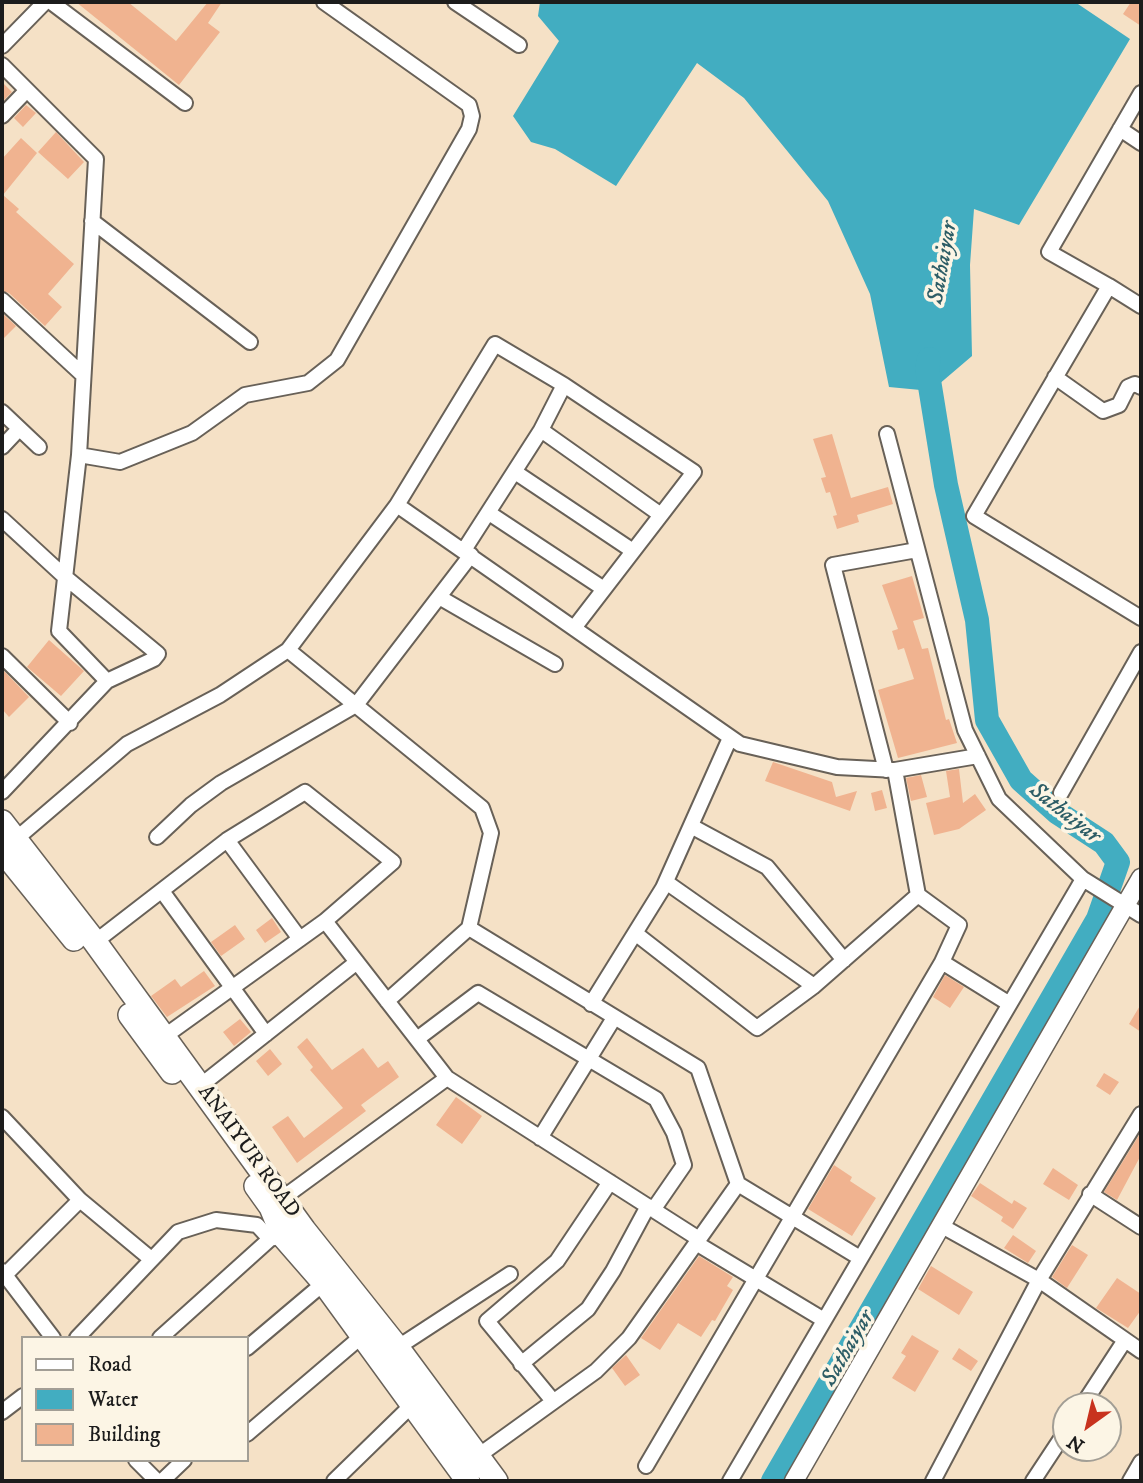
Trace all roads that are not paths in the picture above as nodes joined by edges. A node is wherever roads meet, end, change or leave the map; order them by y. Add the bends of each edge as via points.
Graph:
1 (45, 2) edge
2 (51, 2) edge
3 (324, 2) edge
4 (455, 2) edge
5 (519, 45) dead end
6 (2, 46) edge
7 (2, 65) edge
8 (27, 90) junction
9 (1141, 93) edge
10 (185, 103) dead end
11 (2, 116) edge
12 (1120, 129) junction
13 (1141, 142) edge
14 (92, 221) junction
15 (1109, 286) junction
16 (2, 300) edge
17 (1141, 306) edge
18 (250, 342) dead end
19 (83, 374) junction
20 (1055, 377) junction
21 (564, 385) junction
22 (1141, 387) edge
23 (2, 412) edge
24 (19, 429) junction
25 (541, 430) junction
26 (887, 434) dead end
27 (2, 447) edge
28 (39, 447) dead end
29 (79, 455) junction
30 (515, 472) junction
31 (397, 505) junction
32 (489, 513) junction
33 (661, 515) junction
34 (2, 519) edge
35 (917, 550) junction
36 (633, 551) junction
37 (468, 553) junction
38 (65, 577) junction
39 (604, 589) junction
40 (439, 597) junction
41 (1141, 618) edge
42 (574, 628) junction
43 (288, 650) junction
44 (1141, 652) edge
45 (2, 656) edge
46 (555, 664) dead end
47 (107, 681) junction
48 (356, 705) junction
49 (70, 723) junction
50 (730, 738) junction
51 (978, 755) junction
52 (891, 770) junction
53 (2, 792) edge
54 (1060, 793) dead end
55 (691, 826) junction
56 (6, 837) edge
57 (157, 837) dead end
58 (227, 840) junction
59 (1141, 878) edge
60 (666, 882) junction
61 (1087, 882) junction
62 (162, 891) junction
63 (918, 895) junction
64 (1120, 902) junction
65 (1141, 915) edge
66 (325, 921) junction
67 (469, 928) junction
68 (635, 933) junction
69 (300, 939) junction
70 (95, 942) junction
71 (844, 960) junction
72 (357, 962) junction
73 (942, 962) junction
74 (814, 986) junction
75 (232, 988) junction
76 (387, 1001) junction
77 (1007, 1003) junction
78 (591, 1004) junction
79 (614, 1018) junction
80 (266, 1034) junction
81 (165, 1036) junction
82 (417, 1039) junction
83 (589, 1059) junction
84 (447, 1078) junction
85 (200, 1086) junction
86 (1141, 1116) edge
87 (2, 1117) edge
88 (540, 1138) junction
89 (610, 1182) junction
90 (738, 1184) junction
91 (1090, 1194) junction
92 (80, 1200) junction
93 (277, 1202) junction
94 (651, 1208) junction
95 (792, 1216) junction
96 (940, 1226) junction
97 (1141, 1227) edge
98 (276, 1237) junction
99 (698, 1241) junction
100 (860, 1258) junction
101 (151, 1259) junction
102 (3, 1273) edge
103 (510, 1274) dead end
104 (755, 1278) junction
105 (1039, 1280) junction
106 (324, 1283) junction
107 (473, 1300) junction
108 (824, 1320) junction
109 (487, 1321) junction
110 (51, 1336) edge
111 (80, 1336) edge
112 (162, 1336) edge
113 (362, 1336) junction
114 (1125, 1340) junction
115 (248, 1347) edge
116 (1141, 1352) edge
117 (388, 1354) junction
118 (521, 1364) junction
119 (1091, 1392) edge
120 (21, 1398) edge
121 (553, 1401) junction
122 (413, 1404) junction
123 (2, 1412) edge
124 (248, 1433) edge
125 (1052, 1452) edge
126 (478, 1456) junction
127 (138, 1462) edge
128 (181, 1462) edge
129 (1141, 1462) edge
130 (646, 1466) dead end
131 (154, 1480) edge
132 (334, 1481) edge
133 (468, 1481) edge
134 (496, 1481) edge
135 (730, 1481) edge
136 (794, 1481) edge
137 (933, 1481) edge
138 (1033, 1481) edge
139 (1130, 1481) edge

1 - 6 street
2 - 10 street
3 - 29 street via 469,104 469,130 337,360 308,383 245,396 192,433 120,462
4 - 5 street
7 - 8 street
8 - 11 street
8 - 14 street via 96,159
9 - 12 street
12 - 13 street
12 - 15 street via 1049,252
14 - 18 street
14 - 19 street
15 - 17 street
15 - 20 street
16 - 19 street
19 - 29 street
20 - 22 street via 1103,411 1119,405 1128,387
20 - 41 street via 974,516
21 - 25 street
21 - 31 street via 495,344
21 - 33 street via 694,472
23 - 24 street
24 - 27 street
24 - 28 street
25 - 30 street
25 - 33 street
26 - 35 street
29 - 38 street
30 - 32 street
30 - 36 street
31 - 37 street
31 - 43 street
32 - 37 street
32 - 39 street
33 - 36 street
34 - 38 street
35 - 51 street via 965,730
35 - 52 street via 833,565
36 - 39 street
37 - 40 street
37 - 42 street
38 - 47 street via 59,631
38 - 47 street via 158,654
39 - 42 street
40 - 46 street
40 - 48 street
42 - 50 street
43 - 48 street
43 - 56 street via 219,695 127,744
44 - 54 street
45 - 49 street
47 - 49 street
48 - 57 street via 221,783
48 - 67 street via 482,807 491,833
49 - 53 street
50 - 52 street via 837,767
50 - 55 street
51 - 52 street
51 - 61 street via 999,799
52 - 63 street
55 - 60 street
55 - 71 street via 767,867
56 - 70 main road, ANAIYUR ROAD
56 - 93 main road, ANAIYUR ROAD via 76,941
58 - 62 street
58 - 66 street via 304,792 393,862
58 - 69 street
59 - 64 street
60 - 68 street
60 - 74 street
61 - 64 street
61 - 77 street
62 - 70 street
62 - 75 street
63 - 71 street
63 - 73 street via 959,925
64 - 65 street
64 - 96 street
66 - 69 street
66 - 72 street
67 - 76 street
67 - 78 street
68 - 74 street via 757,1028
68 - 78 street
69 - 75 street
70 - 81 main road, ANAIYUR ROAD
71 - 74 street
72 - 76 street
72 - 80 street
73 - 77 street
73 - 95 street
75 - 80 street
75 - 81 street
76 - 82 street
77 - 100 street
78 - 79 street
79 - 83 street
79 - 90 street via 698,1069
80 - 85 street
81 - 85 main road, ANAIYUR ROAD
82 - 83 street via 478,993
82 - 84 street
83 - 88 street
83 - 94 street via 656,1098 674,1133 684,1165
84 - 88 street
84 - 93 street
85 - 93 main road, ANAIYUR ROAD
86 - 91 street
87 - 92 street
88 - 89 street
89 - 94 street
89 - 109 street via 557,1261
90 - 95 street
90 - 99 street
91 - 97 street
91 - 105 street
92 - 101 street
92 - 102 street
93 - 98 main road, ANAIYUR ROAD
93 - 117 main road, ANAIYUR ROAD via 304,1230
94 - 99 street
94 - 118 street via 588,1309
95 - 100 street
95 - 104 street
96 - 105 street
96 - 136 street
98 - 101 street via 257,1225 216,1220 178,1232
98 - 106 main road, ANAIYUR ROAD
98 - 112 street
99 - 104 street
99 - 121 street via 629,1338 596,1371
100 - 108 street
101 - 111 street
102 - 110 street
103 - 107 street
104 - 108 street
104 - 130 street
105 - 114 street
105 - 137 street
106 - 113 main road, ANAIYUR ROAD
106 - 115 street
107 - 109 street
107 - 117 street
108 - 135 street
109 - 118 street
113 - 117 main road, ANAIYUR ROAD
113 - 124 street
114 - 116 street
114 - 119 street
117 - 122 main road, ANAIYUR ROAD
117 - 126 main road, ANAIYUR ROAD
118 - 121 street
120 - 123 street
121 - 126 street
122 - 132 street
122 - 133 main road, ANAIYUR ROAD
125 - 138 street
126 - 134 main road, ANAIYUR ROAD
127 - 131 street
128 - 131 street
129 - 139 street

